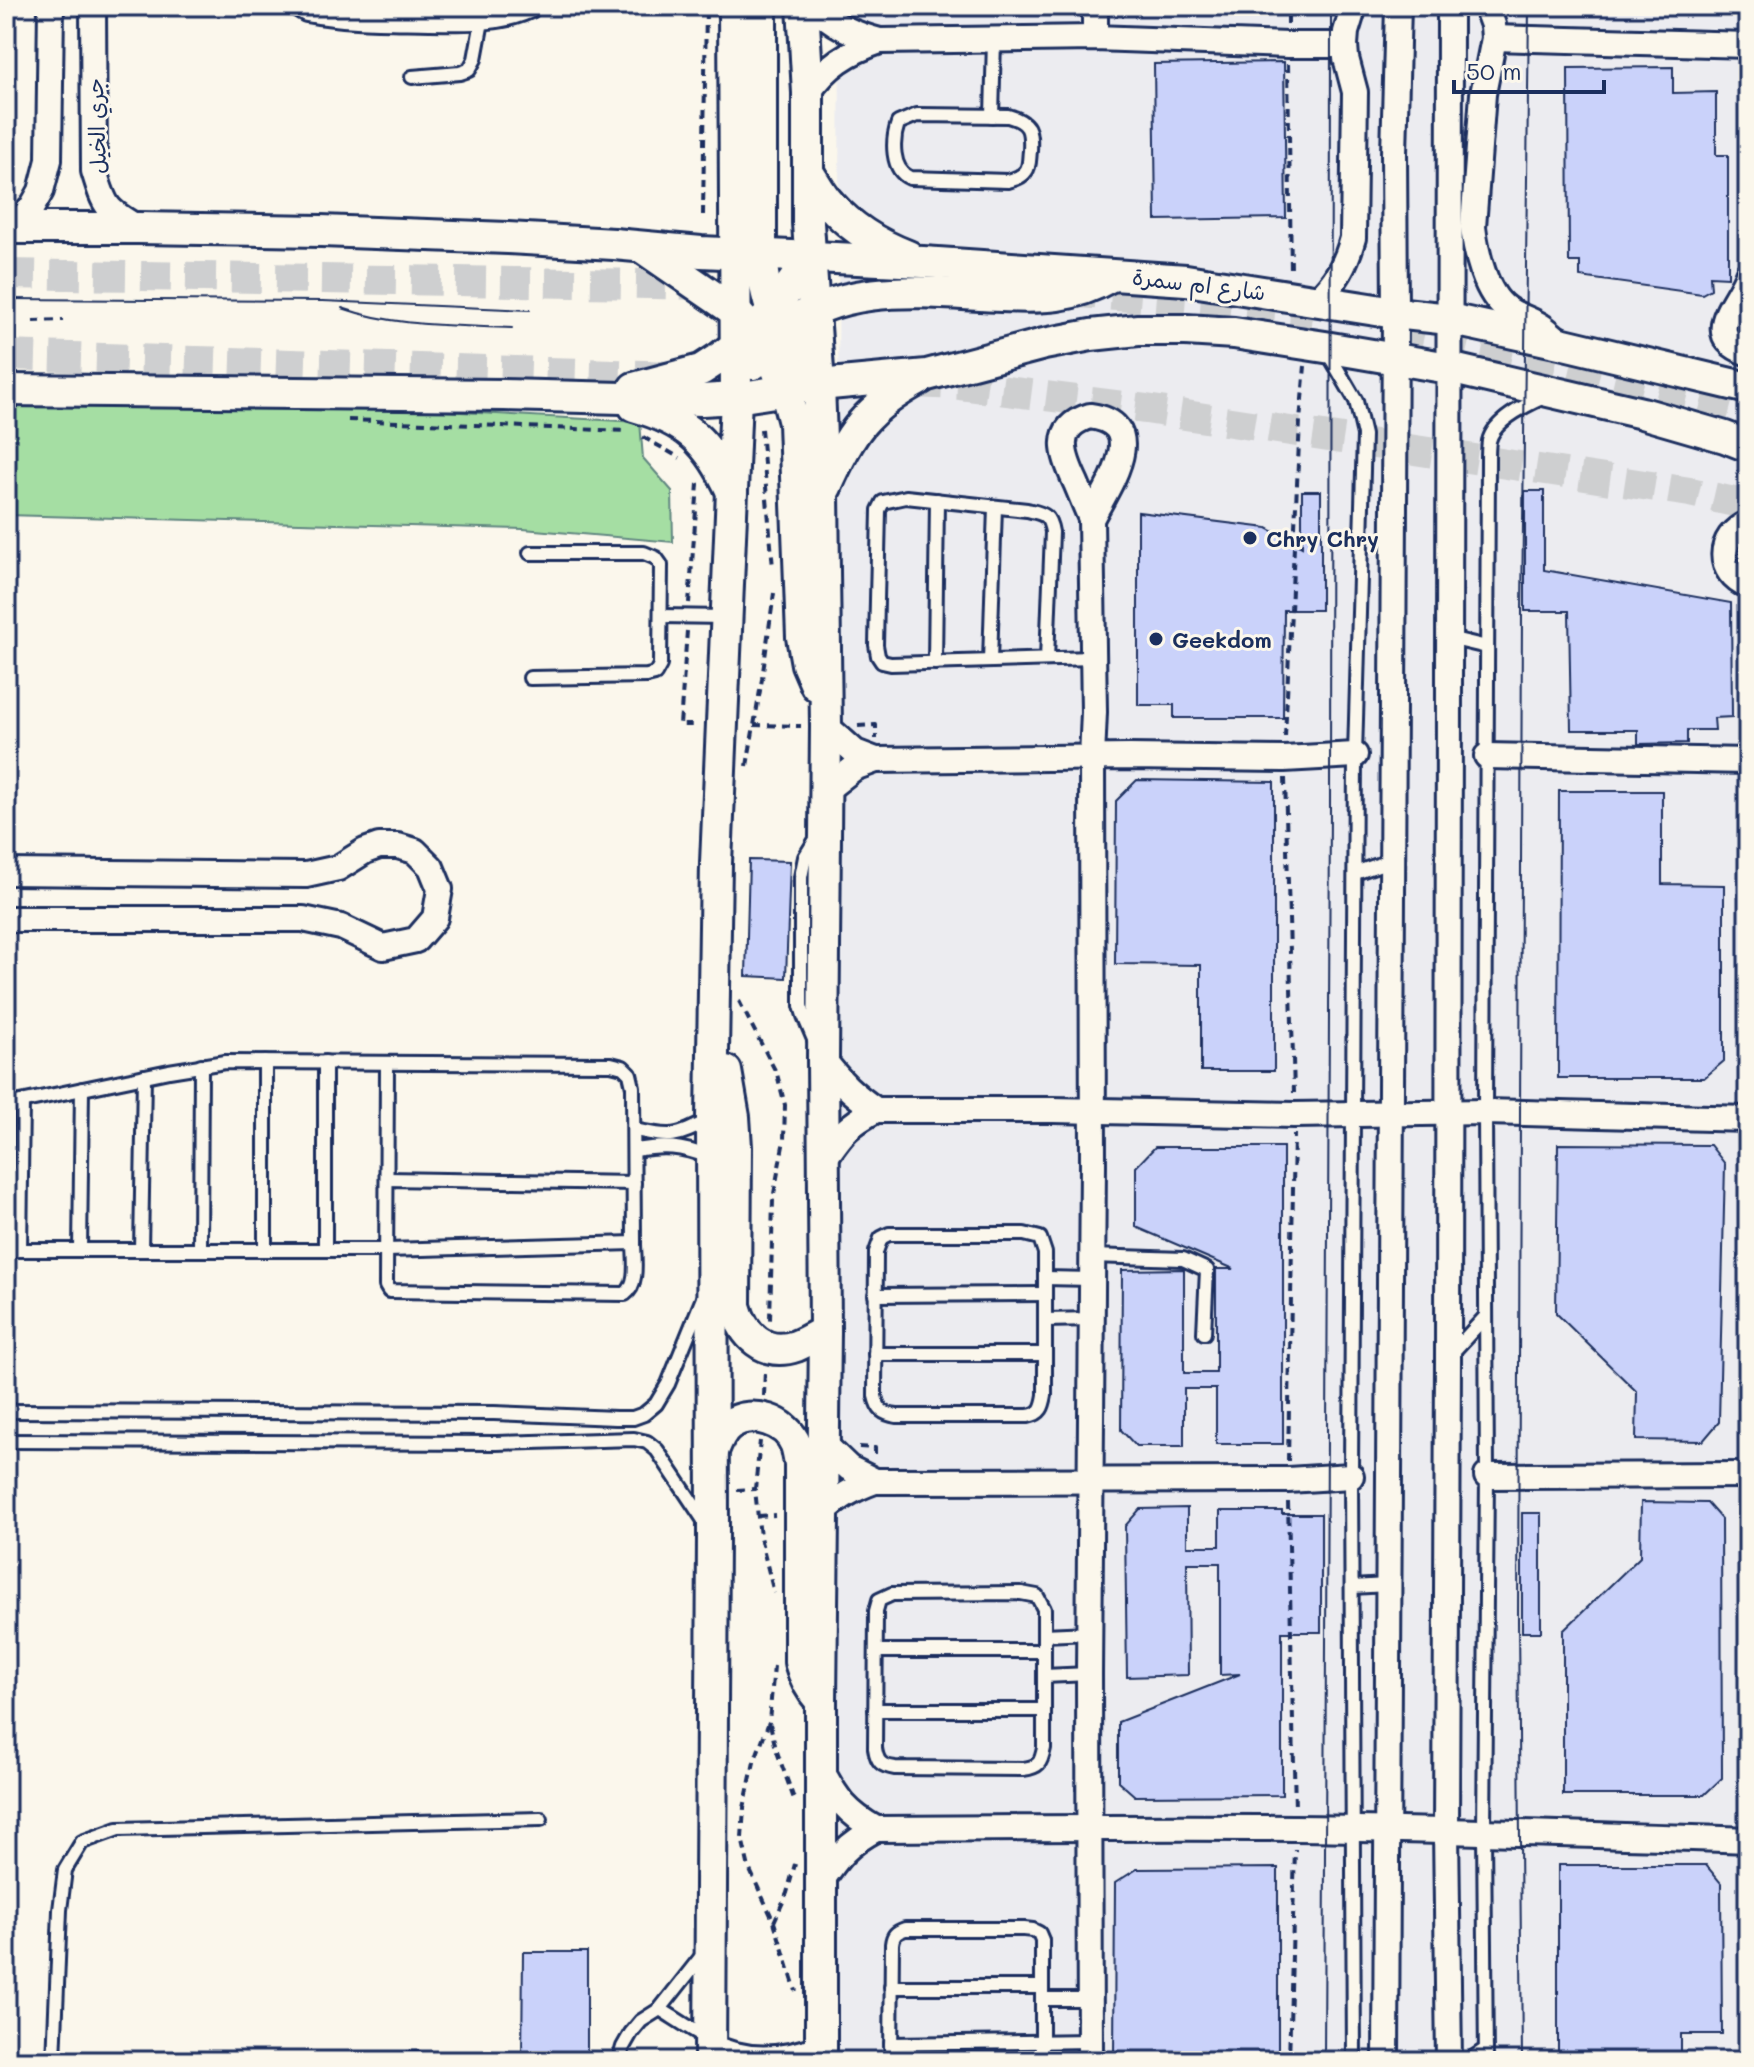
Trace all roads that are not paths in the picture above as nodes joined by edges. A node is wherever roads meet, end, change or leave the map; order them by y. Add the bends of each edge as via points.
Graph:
1 (51, 6) edge
2 (93, 6) edge
3 (302, 6) edge
4 (528, 6) edge
5 (734, 6) edge
6 (761, 6) edge
7 (803, 6) edge
8 (815, 6) edge
9 (1095, 6) edge
10 (1354, 6) edge
11 (1398, 6) edge
12 (1450, 6) edge
13 (1486, 6) edge
14 (417, 11) edge
15 (483, 16) junction
16 (1095, 38) junction
17 (1494, 38) junction
18 (994, 40) junction
19 (880, 41) junction
20 (1345, 45) junction
21 (1748, 45) edge
22 (412, 77) dead end
23 (808, 93) junction
24 (992, 116) junction
25 (1355, 152) junction
26 (1394, 153) junction
27 (808, 172) junction
28 (6, 227) edge
29 (138, 228) junction
30 (642, 247) junction
31 (748, 255) junction
32 (810, 258) junction
33 (923, 262) junction
34 (1114, 274) junction
35 (1748, 274) edge
36 (1314, 300) junction
37 (813, 310) junction
38 (1395, 313) junction
39 (1449, 319) junction
40 (757, 331) junction
41 (1560, 343) junction
42 (1316, 345) junction
43 (1748, 353) edge
44 (1395, 358) junction
45 (1449, 368) junction
46 (927, 375) junction
47 (819, 385) junction
48 (1748, 388) edge
49 (785, 389) junction
50 (6, 390) edge
51 (736, 392) junction
52 (1551, 393) junction
53 (601, 397) junction
54 (1748, 446) edge
55 (732, 493) junction
56 (823, 493) junction
57 (937, 500) junction
58 (995, 507) junction
59 (1091, 519) dead end
60 (1748, 523) edge
61 (530, 553) dead end
62 (1748, 586) edge
63 (661, 616) junction
64 (727, 617) junction
65 (1449, 638) junction
66 (1487, 647) junction
67 (1092, 658) junction
68 (1047, 659) junction
69 (990, 661) junction
70 (935, 663) junction
71 (530, 678) dead end
72 (826, 718) junction
73 (1355, 755) junction
74 (1487, 756) junction
75 (1092, 758) junction
76 (876, 760) junction
77 (1748, 761) edge
78 (826, 790) junction
79 (1392, 860) junction
80 (6, 872) edge
81 (1355, 873) junction
82 (6, 919) edge
83 (713, 1031) junction
84 (823, 1059) junction
85 (265, 1062) junction
86 (325, 1062) junction
87 (387, 1063) junction
88 (201, 1065) junction
89 (144, 1076) junction
90 (82, 1089) junction
91 (22, 1102) junction
92 (6, 1105) edge
93 (876, 1110) junction
94 (1093, 1111) junction
95 (1448, 1112) junction
96 (1485, 1112) junction
97 (1354, 1114) junction
98 (1390, 1115) junction
99 (712, 1118) junction
100 (1748, 1119) edge
101 (635, 1130) junction
102 (635, 1150) junction
103 (825, 1158) junction
104 (712, 1159) junction
105 (387, 1179) junction
106 (634, 1183) junction
107 (634, 1243) junction
108 (265, 1249) junction
109 (325, 1249) junction
110 (6, 1250) edge
111 (20, 1250) junction
112 (80, 1250) junction
113 (141, 1250) junction
114 (200, 1250) junction
115 (387, 1250) junction
116 (1092, 1267) junction
117 (713, 1273) junction
118 (1045, 1278) junction
119 (1045, 1294) junction
120 (875, 1295) junction
121 (1486, 1316) junction
122 (1092, 1319) junction
123 (1045, 1320) junction
124 (825, 1331) junction
125 (1204, 1333) dead end
126 (875, 1354) junction
127 (1045, 1354) junction
128 (1448, 1358) junction
129 (6, 1411) edge
130 (6, 1441) edge
131 (824, 1444) junction
132 (713, 1451) junction
133 (1748, 1475) edge
134 (1351, 1476) junction
135 (1487, 1476) junction
136 (875, 1481) junction
137 (1089, 1481) junction
138 (823, 1512) junction
139 (713, 1534) junction
140 (1387, 1585) junction
141 (1352, 1587) junction
142 (1089, 1633) junction
143 (1044, 1635) junction
144 (876, 1651) junction
145 (1044, 1651) junction
146 (1089, 1674) junction
147 (1044, 1676) junction
148 (821, 1701) junction
149 (875, 1710) junction
150 (1044, 1710) junction
151 (821, 1769) junction
152 (541, 1819) dead end
153 (1090, 1827) junction
154 (876, 1829) junction
155 (1354, 1830) junction
156 (1386, 1830) junction
157 (1446, 1831) junction
158 (1484, 1831) junction
159 (1748, 1840) edge
160 (821, 1882) junction
161 (712, 1943) junction
162 (891, 1987) junction
163 (1042, 1993) junction
164 (1090, 1999) junction
165 (660, 2009) junction
166 (1042, 2042) junction
167 (891, 2044) junction
168 (710, 2050) edge
169 (821, 2051) edge
170 (1090, 2051) edge
171 (1486, 2055) edge
172 (416, 2059) dead end
173 (54, 2061) edge
174 (399, 2061) edge
175 (619, 2061) edge
176 (891, 2061) edge
177 (1042, 2061) edge
178 (1354, 2061) edge
179 (1386, 2061) edge
180 (1449, 2061) edge
181 (1468, 2061) edge

1 - 28 street, جري الخيل via 49,160 32,207
2 - 29 street, جري الخيل via 94,171 111,212
3 - 14 street via 352,16
4 - 15 street
5 - 31 street
6 - 31 street
7 - 23 street
8 - 19 street via 842,28
9 - 16 street
10 - 20 street
11 - 26 street
12 - 39 street
13 - 17 street
14 - 15 street
15 - 22 lane via 469,70
16 - 18 street
16 - 20 street
17 - 21 street
17 - 41 street via 1483,94 1475,245 1503,307 1541,325
18 - 19 street
18 - 24 lane
19 - 23 street via 834,62
20 - 25 street via 1355,92
23 - 27 street
24 - 24 lane via 1018,119 1031,133 1029,162 1019,178 902,175 897,166 898,123 917,115
25 - 26 street
25 - 36 street via 1353,238 1337,279
26 - 38 street
27 - 32 street
27 - 33 street via 853,226 888,249
28 - 29 street, شارع ام سمرة
29 - 30 street, شارع ام سمرة
30 - 31 street, شارع ام سمرة
30 - 40 street
31 - 32 street, شارع ام سمرة
31 - 40 street
32 - 33 street, شارع ام سمرة
32 - 37 street
32 - 40 street
33 - 34 street, شارع ام سمرة
34 - 36 street, شارع ام سمرة
34 - 37 street via 1063,296 884,293
35 - 43 street via 1724,326 1731,344
36 - 38 street, شارع ام سمرة
37 - 40 street
37 - 47 street
38 - 39 street, شارع ام سمرة
38 - 44 street
39 - 41 street, شارع ام سمرة
39 - 45 street
40 - 47 street
40 - 49 street
40 - 51 street
40 - 53 street via 701,370
41 - 48 street, شارع ام سمرة
42 - 44 street, شارع ام سمرة
42 - 46 street, شارع ام سمرة via 1234,333 1138,330 1044,344
42 - 73 lane via 1356,401 1364,435
44 - 45 street, شارع ام سمرة
44 - 79 street
45 - 52 street, شارع ام سمرة
45 - 65 street
46 - 47 street, شارع ام سمرة
46 - 56 street via 872,411 836,463
47 - 49 street, شارع ام سمرة
47 - 56 street
49 - 51 street, شارع ام سمرة
49 - 72 street via 794,423 802,637
50 - 53 street
51 - 53 street, شارع ام سمرة via 702,400
51 - 55 street
52 - 54 street, شارع ام سمرة via 1642,413
52 - 66 lane via 1507,416 1489,438
53 - 55 street via 670,419 703,443
55 - 64 street
56 - 72 street
57 - 58 lane
57 - 70 lane
57 - 70 lane via 893,499 879,510 876,645 882,662
58 - 68 lane via 1044,514 1050,521
58 - 69 lane
59 - 67 street
60 - 62 street via 1728,539 1724,557 1730,574
61 - 63 lane via 644,553 656,558 661,565
63 - 64 lane
63 - 71 lane via 660,665 655,674
64 - 83 street
65 - 66 lane
65 - 95 street
66 - 74 lane
67 - 68 lane
67 - 75 street
68 - 69 lane
69 - 70 lane
72 - 76 street via 855,752
72 - 78 street
73 - 75 street
73 - 81 lane
74 - 77 street
74 - 96 lane
75 - 76 street
75 - 94 street
76 - 78 street via 854,768
78 - 84 street
79 - 81 lane
79 - 98 street
80 - 82 street via 306,875 338,868 379,846 398,846 415,851 431,867 440,889 435,918 416,940 383,947 341,927 303,919
81 - 97 lane
83 - 99 street
83 - 124 street via 734,1117 739,1322 749,1336 778,1349 795,1347
84 - 93 street via 852,1094
84 - 103 street
85 - 86 lane
85 - 88 lane
85 - 108 lane
86 - 87 lane
86 - 109 lane
87 - 101 lane via 623,1067 633,1087
87 - 105 lane
88 - 89 lane
88 - 114 lane
89 - 90 lane
89 - 113 lane
90 - 91 lane
90 - 112 lane
91 - 92 lane
91 - 111 lane
93 - 94 street
93 - 103 street via 846,1129
94 - 97 street
94 - 116 street
95 - 96 street
95 - 98 street
95 - 128 street
96 - 100 street
96 - 121 lane
97 - 98 street
97 - 134 lane
98 - 140 street
99 - 101 lane via 680,1135
99 - 104 street
101 - 102 lane
102 - 104 lane via 679,1147
102 - 106 lane
103 - 124 street
104 - 117 street
105 - 106 lane
105 - 115 lane
106 - 107 lane
107 - 115 lane
107 - 115 lane via 633,1284 625,1294 393,1292 386,1286
108 - 109 lane
108 - 114 lane
109 - 115 lane
110 - 111 lane
111 - 112 lane
112 - 113 lane
113 - 114 lane
116 - 118 lane
116 - 122 street
116 - 125 lane via 1183,1259 1207,1270
117 - 129 lane via 668,1384 656,1404 633,1418
117 - 132 street
118 - 119 lane
118 - 120 lane via 1043,1245 1033,1236 889,1234 877,1246
119 - 120 lane
119 - 123 lane
120 - 126 lane
121 - 128 lane
121 - 135 lane
122 - 123 lane
122 - 137 street
123 - 127 lane
124 - 131 street
126 - 127 lane
126 - 127 lane via 877,1406 897,1416 1035,1415 1045,1395
128 - 157 street
130 - 139 lane via 634,1439 647,1442 664,1458
131 - 136 street via 849,1468
131 - 138 street
132 - 139 street
132 - 148 street via 731,1423 746,1418 776,1422 795,1443 800,1464 800,1662
133 - 135 street
134 - 137 street
134 - 141 lane
135 - 158 lane
136 - 137 street
136 - 138 street via 853,1489
137 - 142 street
138 - 148 street
139 - 161 street
140 - 141 lane
140 - 156 street
141 - 155 lane
142 - 143 lane
142 - 146 street
143 - 144 lane via 1042,1601 1030,1594 892,1594 877,1605
143 - 145 lane
144 - 145 lane
144 - 149 lane
145 - 147 lane
146 - 147 lane
146 - 153 street
147 - 150 lane
148 - 151 street
149 - 150 lane
149 - 150 lane via 875,1748 885,1767 1009,1769 1039,1763
151 - 154 street via 846,1809
151 - 160 street
152 - 173 lane via 118,1829 82,1842 65,1870
153 - 154 street
153 - 155 street
153 - 164 street
154 - 160 street via 853,1841
155 - 156 street
155 - 178 lane
156 - 157 street
156 - 179 street
157 - 158 street
157 - 180 street
158 - 159 street
158 - 171 lane
160 - 169 street
161 - 165 lane
161 - 168 street
162 - 163 lane
162 - 163 lane via 892,1938 905,1929 1033,1930 1042,1940
162 - 167 lane
163 - 164 lane
163 - 166 lane
164 - 170 street
165 - 168 lane
165 - 175 lane via 631,2033
166 - 167 lane
166 - 170 lane
166 - 177 lane
167 - 176 lane
168 - 169 lane via 726,2046 765,2053
171 - 181 lane
172 - 174 lane

